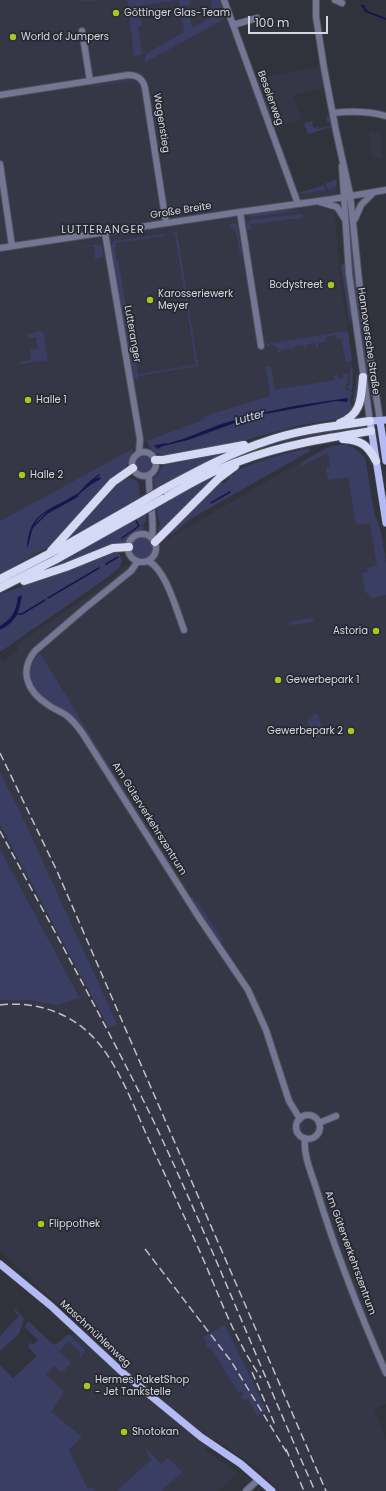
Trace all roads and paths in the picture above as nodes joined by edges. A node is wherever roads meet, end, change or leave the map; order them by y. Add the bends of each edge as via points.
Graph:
1 (224, 0) edge
2 (316, 0) edge
3 (335, 0) edge
4 (342, 3) dead end
5 (257, 18) dead end
6 (233, 25) junction
7 (82, 31) dead end
8 (90, 81) junction
9 (0, 95) edge
10 (333, 113) junction
11 (386, 116) edge
12 (0, 164) edge
13 (386, 190) edge
14 (376, 191) junction
15 (347, 196) junction
16 (318, 201) junction
17 (298, 204) junction
18 (240, 212) junction
19 (345, 221) junction
20 (166, 223) junction
21 (354, 224) junction
22 (105, 233) junction
23 (12, 246) junction
24 (0, 248) edge
25 (261, 346) dead end
26 (363, 377) junction
27 (370, 421) junction
28 (383, 421) edge
29 (330, 427) junction
30 (384, 429) edge
31 (371, 431) junction
32 (332, 438) junction
33 (271, 440) junction
34 (142, 453) junction
35 (247, 458) junction
36 (155, 460) junction
37 (376, 461) junction
38 (386, 461) edge
39 (133, 468) junction
40 (146, 475) junction
41 (163, 495) junction
42 (135, 511) junction
43 (386, 523) edge
44 (144, 535) junction
45 (153, 540) junction
46 (68, 544) junction
47 (129, 547) junction
48 (154, 555) junction
49 (45, 556) junction
50 (132, 558) junction
51 (138, 561) junction
52 (148, 561) junction
53 (38, 570) junction
54 (126, 575) junction
55 (0, 579) edge
56 (166, 583) junction
57 (3, 587) edge
58 (184, 630) dead end
59 (336, 1116) dead end
60 (300, 1119) junction
61 (319, 1123) junction
62 (305, 1138) junction
63 (0, 1264) edge
64 (386, 1373) edge
65 (259, 1479) junction
66 (246, 1491) edge
67 (272, 1491) edge

1 - 6 street, Beselerweg
2 - 10 street, Hannoversche Straße via 316,17
3 - 4 street
5 - 6 street
6 - 17 street, Beselerweg
7 - 8 street
8 - 9 street, Wagenstieg
8 - 20 street, Wagenstieg via 128,75 141,80 145,88
10 - 11 street via 356,111
10 - 15 street, Hannoversche Straße via 343,160 342,173
12 - 23 street
13 - 14 street, Große Breite
14 - 15 street, Große Breite
14 - 21 street via 361,204
15 - 16 street, Große Breite
15 - 19 street, Hannoversche Straße
15 - 21 street, Hannoversche Straße
16 - 17 street, Große Breite
16 - 19 street, Große Breite via 337,207
17 - 18 street, Große Breite
18 - 20 street, Große Breite
18 - 25 street
19 - 26 street, Hannoversche Straße via 349,274
20 - 22 street, Große Breite
21 - 28 street, Hannoversche Straße via 360,290
22 - 23 street, Große Breite
22 - 34 street, Lutteranger
23 - 24 street, Große Breite
26 - 27 street, Hannoversche Straße
26 - 29 highway via 361,400 357,409 348,419
27 - 28 main road
27 - 29 highway
27 - 31 main road, Hannoversche Straße
28 - 30 main road, Hannoversche Straße
29 - 33 highway
30 - 31 main road
30 - 38 main road, Hannoversche Straße
31 - 32 highway
31 - 37 main road, Hannoversche Straße
32 - 35 highway
32 - 37 highway via 353,440 363,444
33 - 36 highway
33 - 41 highway via 213,463
34 - 36 street via 151,454
34 - 39 street via 133,459
35 - 41 highway
35 - 45 highway via 219,478
36 - 40 street via 155,468
37 - 43 main road, Hannoversche Straße
39 - 40 street via 137,473
39 - 49 highway via 113,482
40 - 44 street via 152,513 149,528
40 - 45 street via 154,523
41 - 42 highway, bridge
42 - 46 highway
42 - 53 highway
44 - 45 street
44 - 47 street via 132,539
45 - 48 street via 156,549
46 - 49 highway
46 - 53 highway
47 - 50 street
47 - 57 highway via 113,548 46,574
48 - 52 street
48 - 56 street
49 - 55 highway
50 - 51 street
50 - 54 street
51 - 52 street
51 - 54 street, Am Güterverkehrszentrum
52 - 56 street via 155,566
53 - 57 highway
54 - 60 street, Am Güterverkehrszentrum via 35,651 27,666 28,683 38,698 66,715 83,734 201,921 242,980 262,1019 288,1099
56 - 58 street
59 - 61 street
60 - 61 street via 311,1116
60 - 62 street, Am Güterverkehrszentrum via 297,1124 298,1132
61 - 62 street via 318,1134
62 - 64 street, Am Güterverkehrszentrum via 305,1153 322,1206
63 - 65 main road, Maschmühlenweg via 51,1306 123,1373 198,1435
65 - 66 street
65 - 67 main road, Maschmühlenweg

